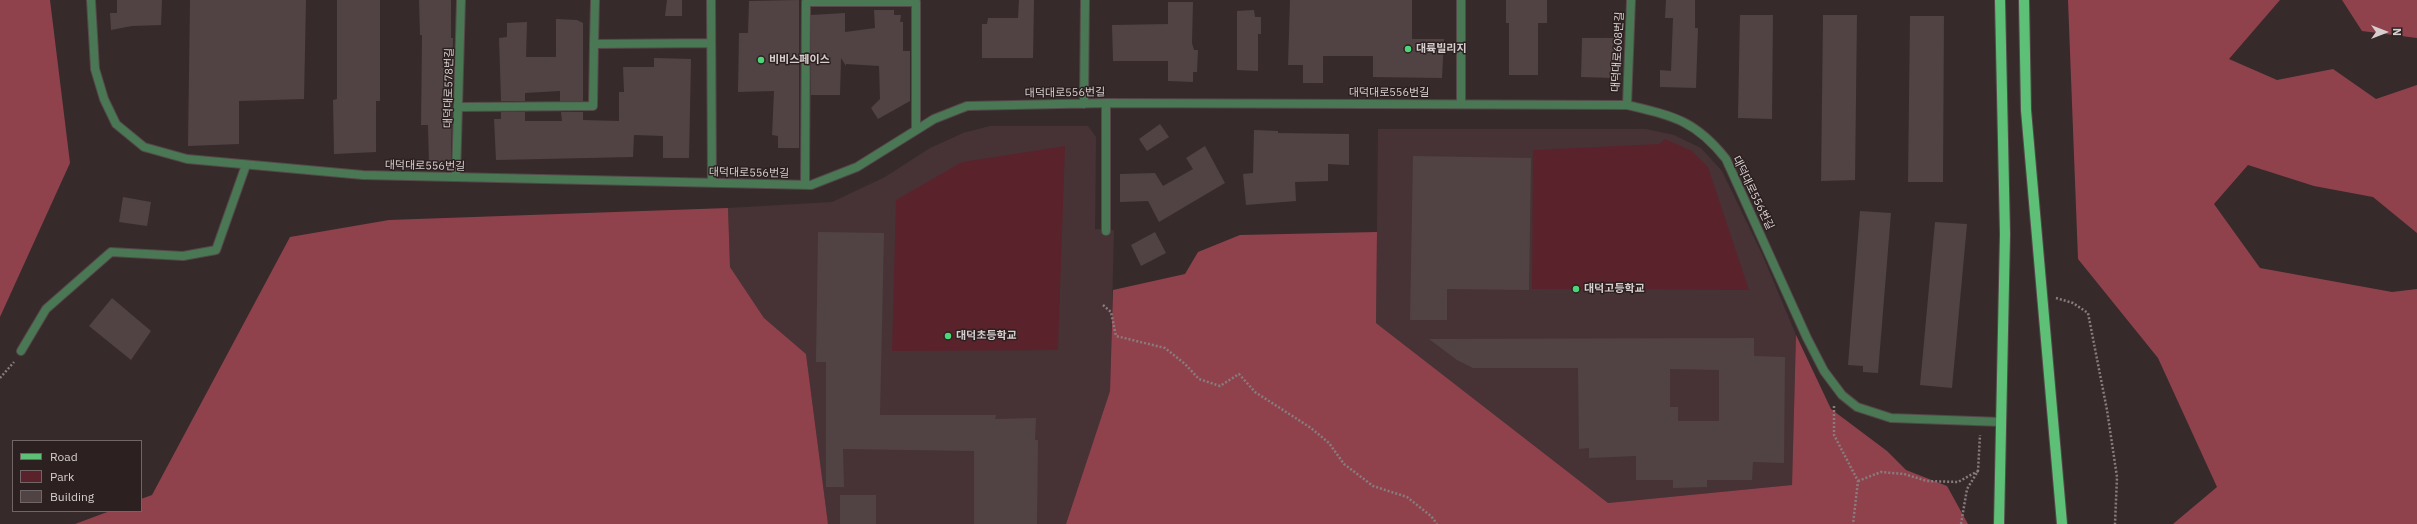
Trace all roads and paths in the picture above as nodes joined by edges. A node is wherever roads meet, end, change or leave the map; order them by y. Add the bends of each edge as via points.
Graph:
1 (91, 0) edge
2 (461, 0) edge
3 (595, 0) edge
4 (711, 0) edge
5 (1085, 0) edge
6 (1462, 0) edge
7 (1632, 0) edge
8 (2000, 0) edge
9 (2024, 0) edge
10 (711, 43) junction
11 (594, 44) junction
12 (1106, 103) junction
13 (1084, 104) junction
14 (1461, 104) junction
15 (1627, 105) junction
16 (460, 107) junction
17 (916, 130) junction
18 (246, 165) junction
19 (456, 178) junction
20 (712, 183) junction
21 (805, 185) junction
22 (1106, 231) dead end
23 (2044, 297) junction
24 (1103, 305) dead end
25 (21, 351) joint
26 (0, 378) edge
27 (1831, 380) junction
28 (2002, 422) junction
29 (1980, 430) dead end
30 (1978, 471) junction
31 (1858, 481) junction
32 (1437, 524) edge
33 (1853, 524) edge
34 (1961, 524) edge
35 (1999, 524) edge
36 (2062, 524) edge
37 (2115, 524) edge

1 - 18 street, 대덕대로556번길 via 95,69 104,99 116,124 144,147 186,159
2 - 16 street, 대덕대로578번길
3 - 11 street
4 - 10 street
5 - 13 street
6 - 14 street
7 - 15 street, 대덕대로608번길
8 - 28 main road via 2005,234
9 - 23 main road via 2026,110
10 - 11 street
10 - 20 street
11 - 16 street via 592,106
12 - 13 street, 대덕대로556번길
12 - 14 street, 대덕대로556번길
12 - 22 street
13 - 17 street, 대덕대로556번길 via 967,106 934,119
14 - 15 street, 대덕대로556번길
15 - 27 street, 대덕대로556번길 via 1673,116 1688,123 1726,159 1807,338
16 - 19 street, 대덕대로578번길
17 - 21 street, 대덕대로556번길 via 857,167
17 - 21 street via 916,2 806,2
18 - 19 street, 대덕대로556번길 via 363,175
18 - 25 street via 216,250 183,256 111,252 46,309
19 - 20 street, 대덕대로556번길
20 - 21 street, 대덕대로556번길
23 - 36 main road
23 - 37 path via 2062,299 2088,313 2117,477
24 - 32 path via 1111,312 1116,336 1165,348 1199,379 1220,386 1239,374 1255,392 1311,428 1329,443 1344,464 1374,486 1407,497
25 - 26 path
27 - 28 street, 대덕대로556번길 via 1842,395 1858,407 1891,418
27 - 31 path via 1834,395 1834,435
28 - 35 main road
29 - 30 path
30 - 31 path via 1958,482 1928,481 1904,474 1881,472
30 - 34 path via 1967,489
31 - 33 path

